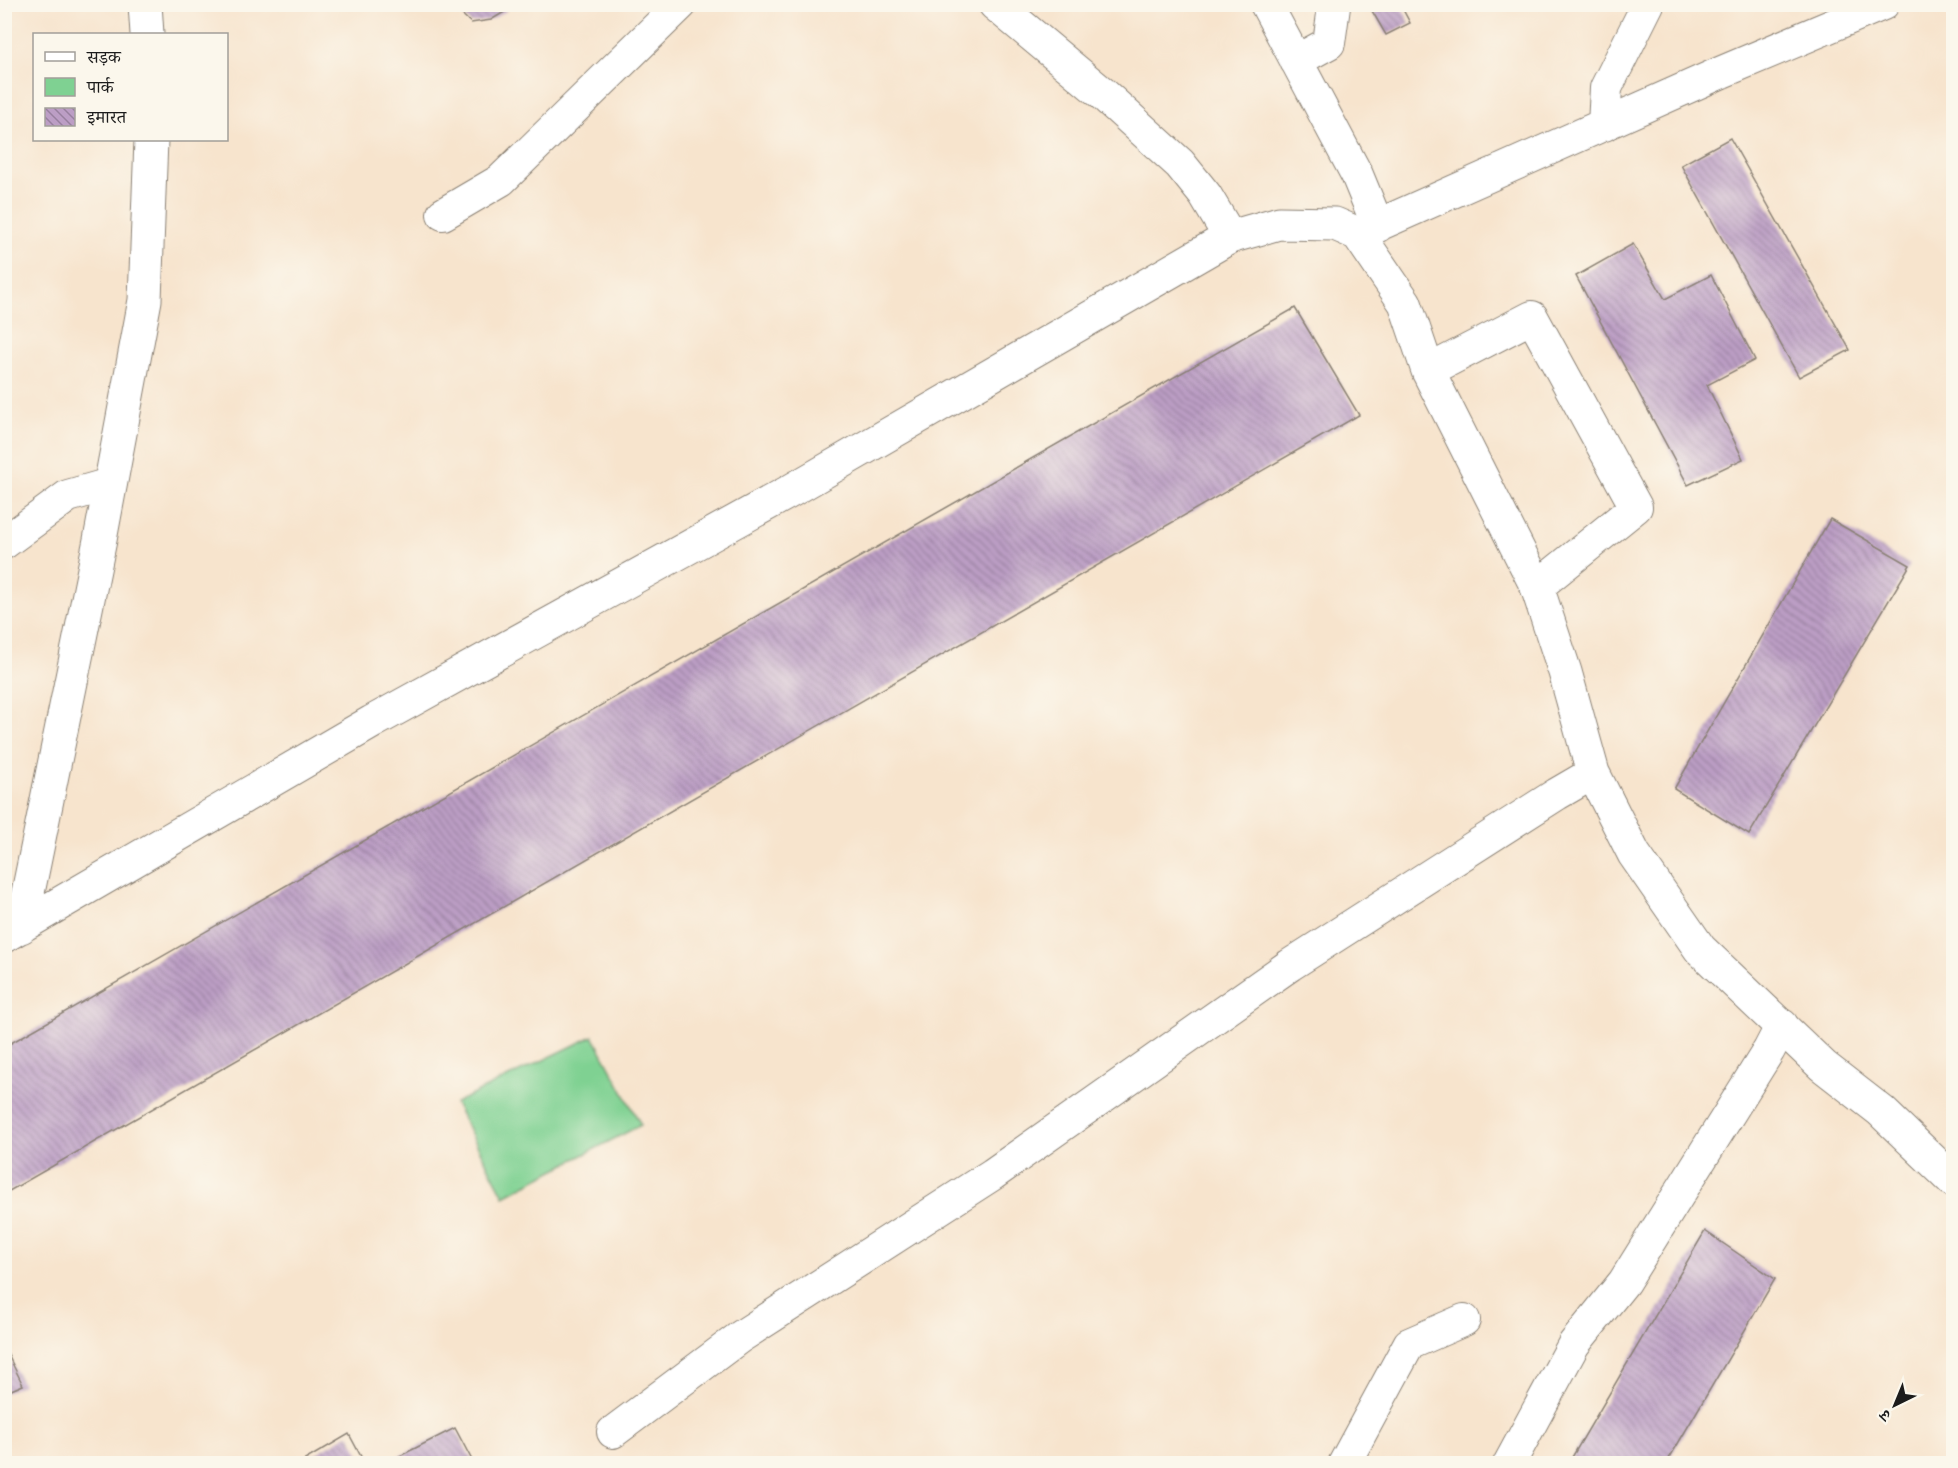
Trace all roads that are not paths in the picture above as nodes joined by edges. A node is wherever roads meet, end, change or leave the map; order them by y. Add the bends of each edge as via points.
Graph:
1 (145, 4) edge
2 (681, 4) edge
3 (995, 4) edge
4 (1266, 4) edge
5 (1333, 4) edge
6 (1648, 4) edge
7 (1883, 4) edge
8 (147, 33) edge
9 (1296, 62) junction
10 (1604, 125) junction
11 (151, 141) edge
12 (443, 214) dead end
13 (1368, 230) junction
14 (1230, 237) junction
15 (1428, 371) junction
16 (110, 484) junction
17 (4, 543) edge
18 (1537, 587) junction
19 (1593, 773) junction
20 (13, 932) edge
21 (1782, 1025) junction
22 (1953, 1181) edge
23 (1464, 1320) dead end
24 (613, 1432) dead end
25 (1344, 1464) edge
26 (1509, 1464) edge

1 - 8 street
2 - 12 street via 501,180
3 - 14 street via 1180,164 1205,195
4 - 9 street
5 - 9 street via 1329,43
6 - 10 street via 1606,88
7 - 10 street
9 - 13 street via 1357,175
10 - 13 street
11 - 16 street via 145,300
13 - 14 street via 1335,224 1279,224
13 - 15 street via 1405,303
14 - 20 street via 787,493 372,722
15 - 18 street
15 - 18 street via 1532,317 1636,507
16 - 17 street via 68,496
16 - 20 street via 39,842
18 - 19 street
19 - 21 street via 1634,854 1700,949
19 - 24 street via 1290,965 993,1174 740,1337
21 - 22 street via 1823,1066 1881,1111
21 - 26 street via 1624,1282 1574,1344
23 - 25 street via 1409,1344

